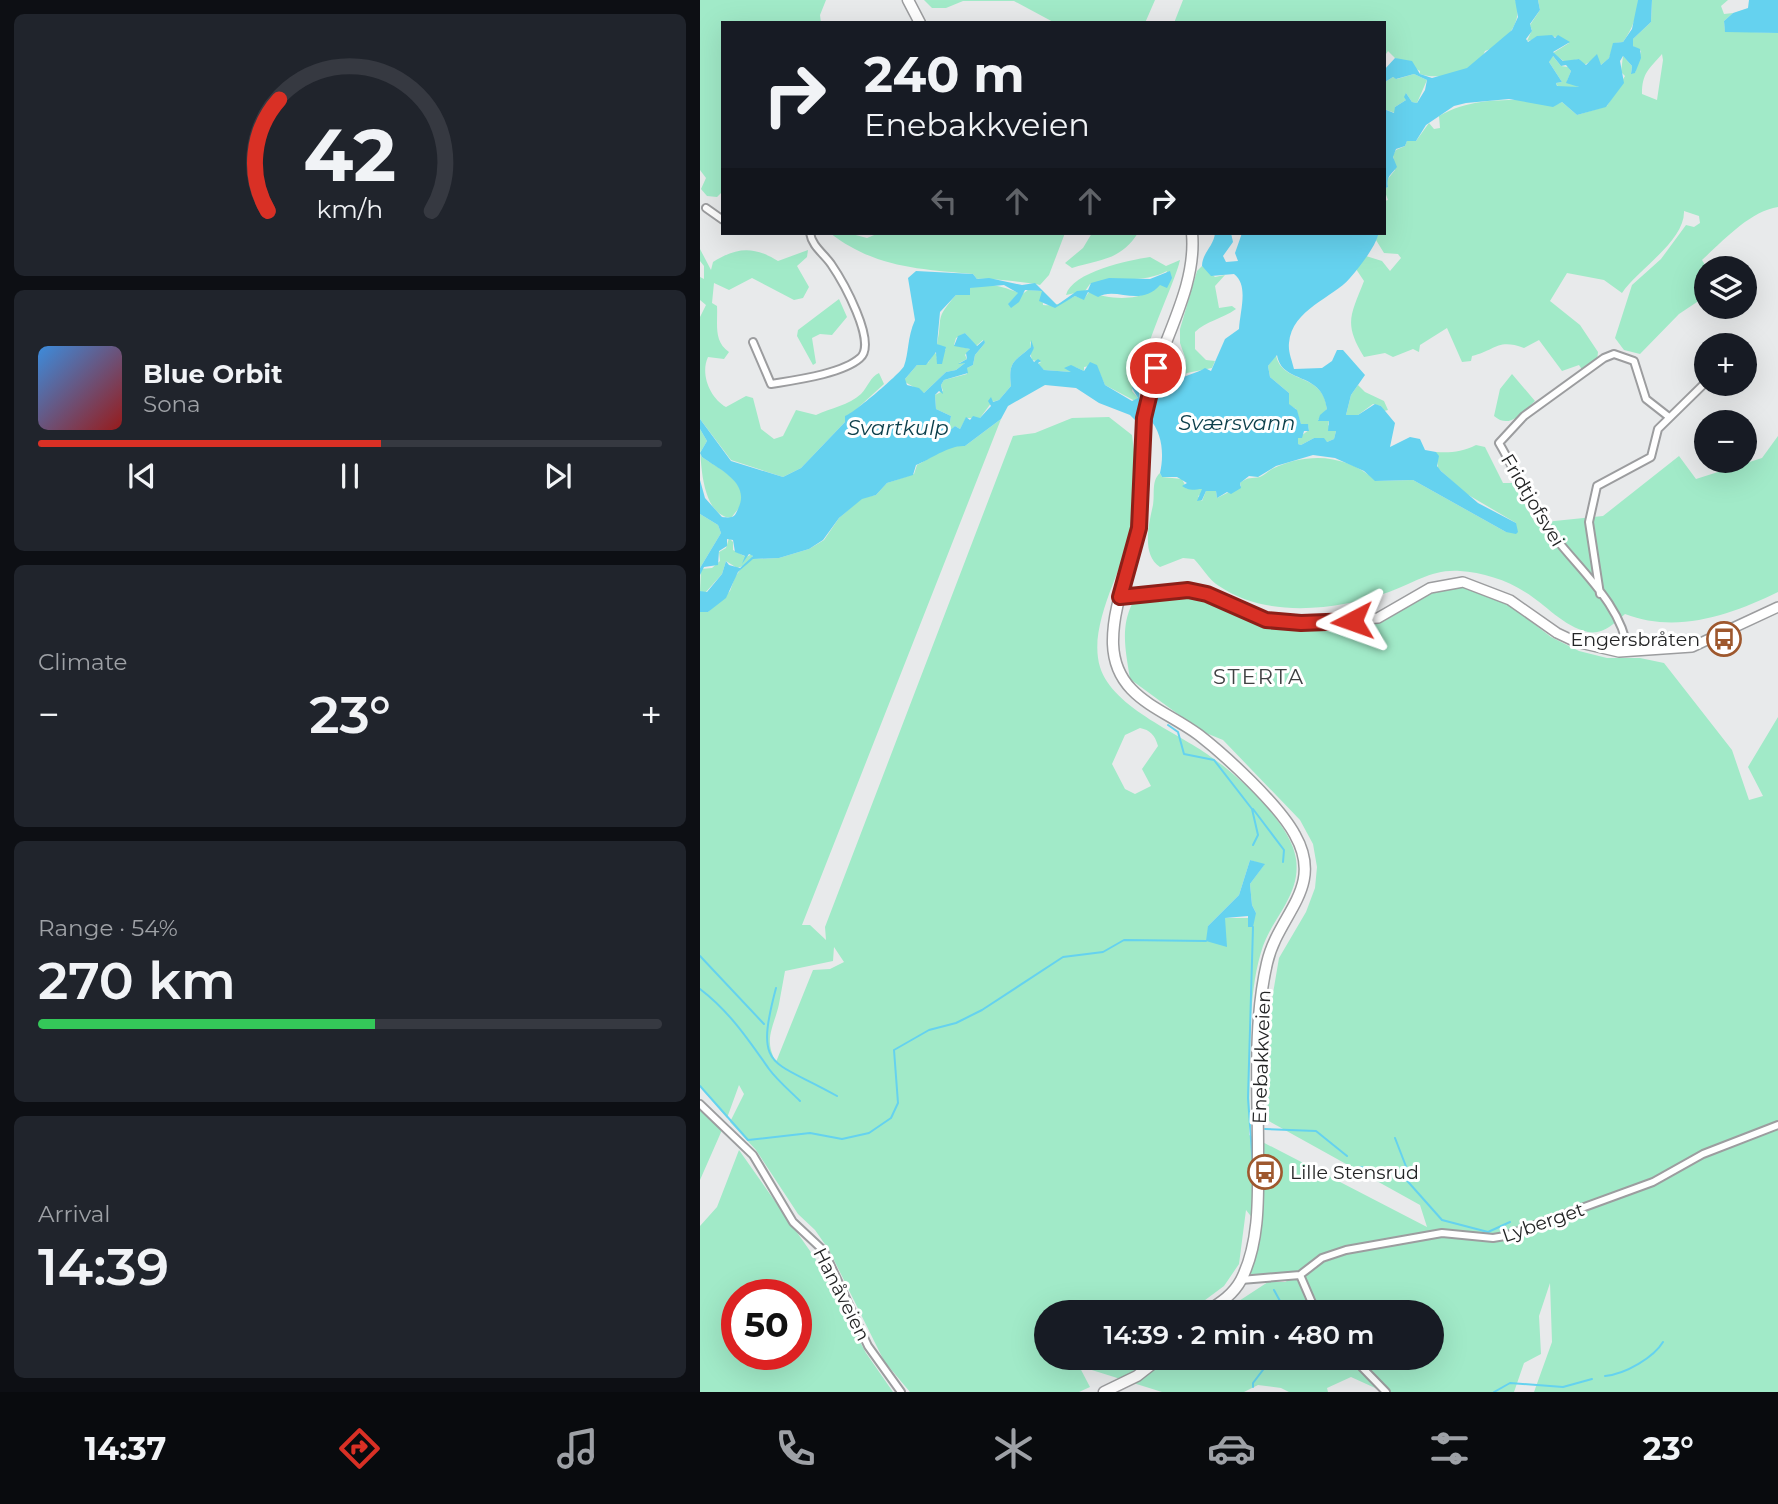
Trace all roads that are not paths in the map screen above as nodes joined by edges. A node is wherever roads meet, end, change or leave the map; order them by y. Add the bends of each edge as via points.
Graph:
1 (908, 0) edge
2 (919, 21) edge
3 (706, 208) dead end
4 (721, 219) edge
5 (811, 235) edge
6 (1192, 235) edge
7 (753, 342) dead end
8 (1694, 394) edge
9 (1669, 418) junction
10 (1600, 594) junction
11 (1120, 597) junction
12 (1778, 607) edge
13 (1628, 652) junction
14 (700, 1104) edge
15 (1778, 1125) edge
16 (1300, 1275) junction
17 (1241, 1280) junction
18 (1223, 1300) edge
19 (1311, 1300) edge
20 (1145, 1370) edge
21 (1365, 1370) edge
22 (901, 1392) edge
23 (1104, 1392) edge
24 (1386, 1392) edge

1 - 2 main road
3 - 4 street
5 - 7 street via 842,283 866,335 862,357 815,375 771,384
6 - 11 main road, Enebakkveien via 1189,273 1153,376 1145,414 1140,518
8 - 9 street
9 - 10 street via 1656,433 1651,457 1597,486 1589,522
9 - 10 street, Fridtjofsvei via 1647,399 1634,361 1614,354 1524,416 1499,443 1542,520
10 - 13 street, Fridtjofsvei via 1620,622
11 - 13 main road via 1188,590 1261,618 1309,623 1378,618 1430,588 1462,582 1510,600 1576,642
11 - 17 main road, Enebakkveien via 1113,645 1128,687 1220,754 1289,824 1304,858 1304,885 1275,940 1262,990 1258,1048 1262,1203
12 - 13 main road via 1697,646
14 - 22 street, Hanåveien via 753,1155 793,1222 824,1251 868,1346
15 - 16 street, Lyberget via 1711,1150 1653,1182 1506,1236 1442,1233 1339,1251
16 - 17 street
16 - 19 street
17 - 18 main road, Enebakkveien
20 - 23 main road
21 - 24 street

